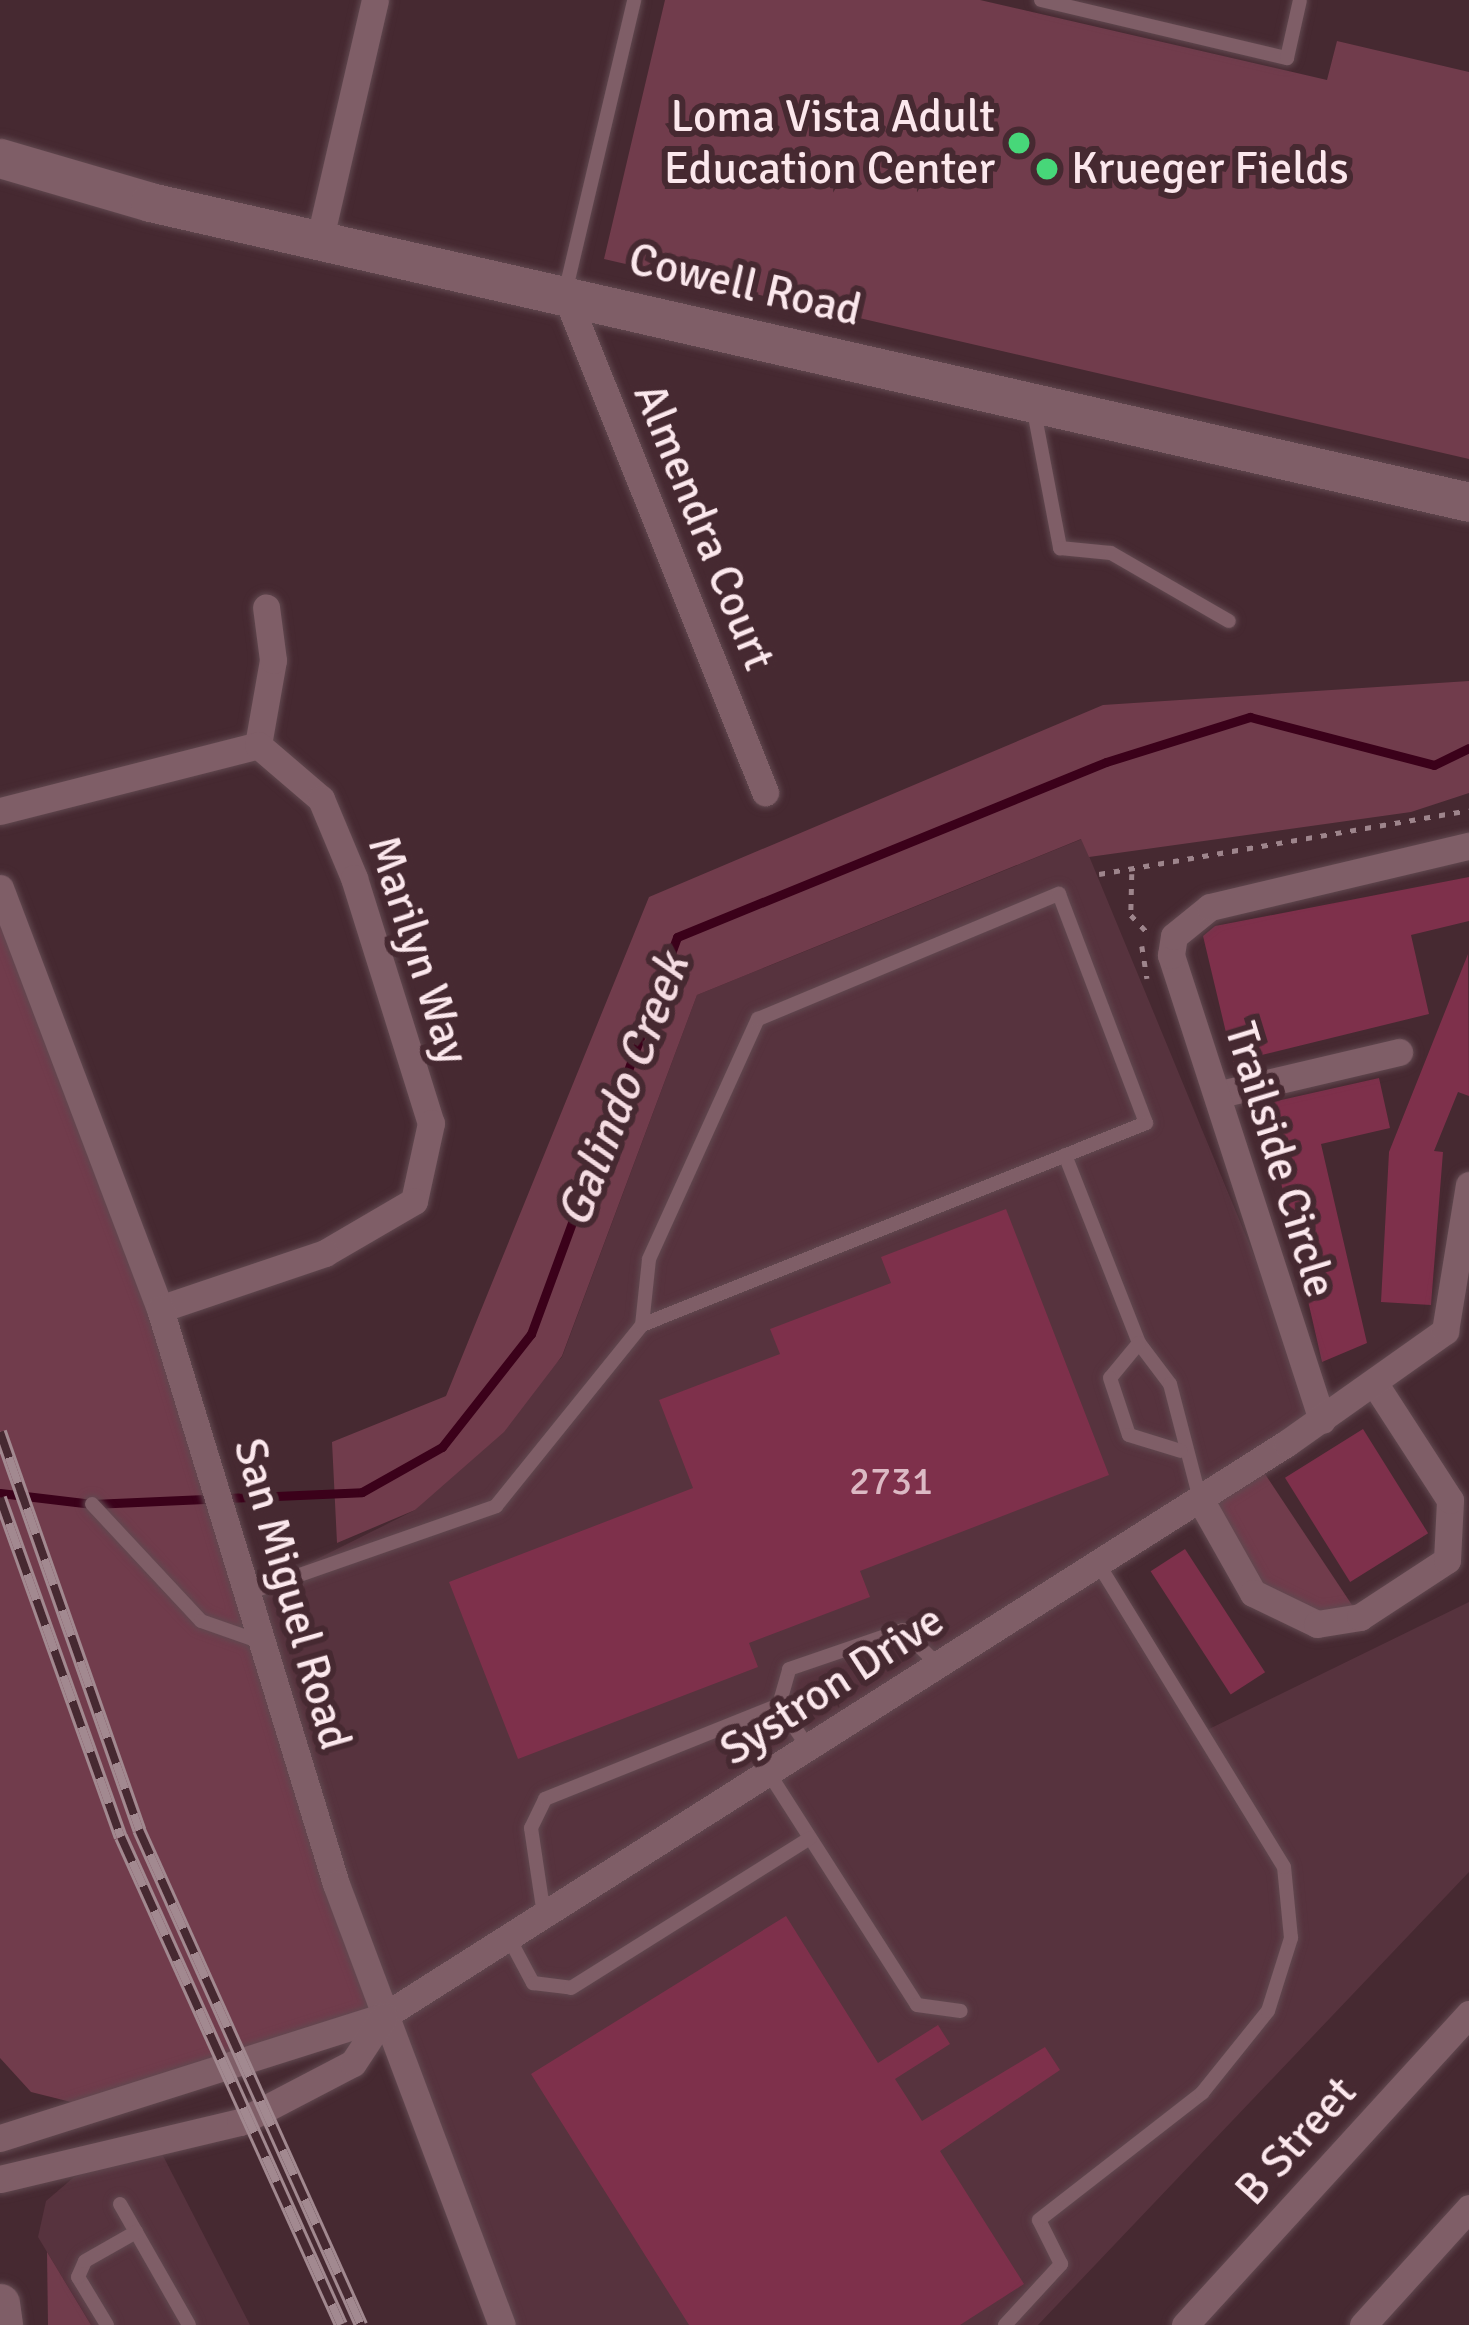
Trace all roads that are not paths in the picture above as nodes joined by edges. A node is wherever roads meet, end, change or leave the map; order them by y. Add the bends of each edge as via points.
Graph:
1 (375, 0) edge
2 (634, 0) edge
3 (1042, 0) edge
4 (1300, 0) edge
5 (0, 158) edge
6 (320, 238) junction
7 (566, 292) junction
8 (1032, 401) junction
9 (1469, 502) edge
10 (266, 607) dead end
11 (1228, 621) dead end
12 (258, 745) junction
13 (765, 792) dead end
14 (0, 811) edge
15 (1469, 846) edge
16 (0, 888) edge
17 (1399, 1052) dead end
18 (1220, 1094) junction
19 (1065, 1155) junction
20 (1469, 1185) edge
21 (160, 1309) junction
22 (642, 1324) junction
23 (1139, 1343) junction
24 (1375, 1384) junction
25 (1322, 1420) junction
26 (1180, 1450) junction
27 (1200, 1499) junction
28 (92, 1504) dead end
29 (1098, 1564) junction
30 (251, 1592) junction
31 (266, 1643) junction
32 (938, 1665) junction
33 (779, 1706) junction
34 (810, 1749) junction
35 (770, 1775) junction
36 (810, 1838) junction
37 (545, 1918) junction
38 (510, 1940) junction
39 (961, 2012) dead end
40 (1469, 2014) edge
41 (384, 2016) junction
42 (0, 2138) edge
43 (0, 2179) edge
44 (120, 2204) dead end
45 (1469, 2207) edge
46 (136, 2232) junction
47 (0, 2303) edge
48 (3, 2325) edge
49 (106, 2325) edge
50 (189, 2325) edge
51 (502, 2325) edge
52 (1005, 2325) edge
53 (1185, 2325) edge
54 (1363, 2325) edge

1 - 6 street
2 - 7 lane
3 - 4 lane via 1287,58
5 - 6 street, Cowell Road
6 - 7 street, Cowell Road
7 - 8 street, Cowell Road
7 - 13 street, Almendra Court
8 - 9 street, Cowell Road
8 - 11 lane via 1045,512 1060,548 1112,553
10 - 12 street via 273,660
12 - 14 street
12 - 21 street, Marilyn Way via 321,799 431,1123 414,1202 325,1253
15 - 18 street, Trailside Circle via 1183,919 1171,955
16 - 21 street, San Miguel Road
17 - 18 street
18 - 25 street, Trailside Circle
19 - 22 lane
19 - 22 lane via 1146,1123 1058,895 758,1019 649,1259
19 - 23 lane
20 - 24 street via 1445,1331
21 - 30 street, San Miguel Road
22 - 30 lane via 496,1506
23 - 26 lane via 1170,1384
23 - 26 lane via 1110,1378 1129,1435
24 - 25 street
24 - 27 street via 1450,1500 1447,1560 1360,1617 1317,1624 1252,1593
25 - 27 street, Systron Drive
26 - 27 lane
27 - 29 street, Systron Drive
28 - 31 lane via 201,1621
29 - 32 street, Systron Drive
29 - 52 lane via 1283,1867 1291,1938 1268,2011 1202,2093 1039,2220 1061,2264
30 - 31 street, San Miguel Road
31 - 41 street, San Miguel Road
32 - 33 lane via 903,1630 789,1669
32 - 34 street, Systron Drive
33 - 34 lane
33 - 37 lane via 545,1799 531,1873
34 - 35 street, Systron Drive
35 - 36 lane
35 - 37 street, Systron Drive
36 - 38 lane via 571,1988 533,1983
36 - 39 lane via 917,2005
37 - 38 street, Systron Drive
38 - 41 street, Systron Drive
40 - 53 street, B Street
41 - 42 street, Systron Drive
41 - 43 street, Systron Drive via 353,2063 240,2122
41 - 51 street, San Miguel Road
44 - 46 lane
45 - 54 street
46 - 49 lane via 78,2277
46 - 50 lane
47 - 48 street

